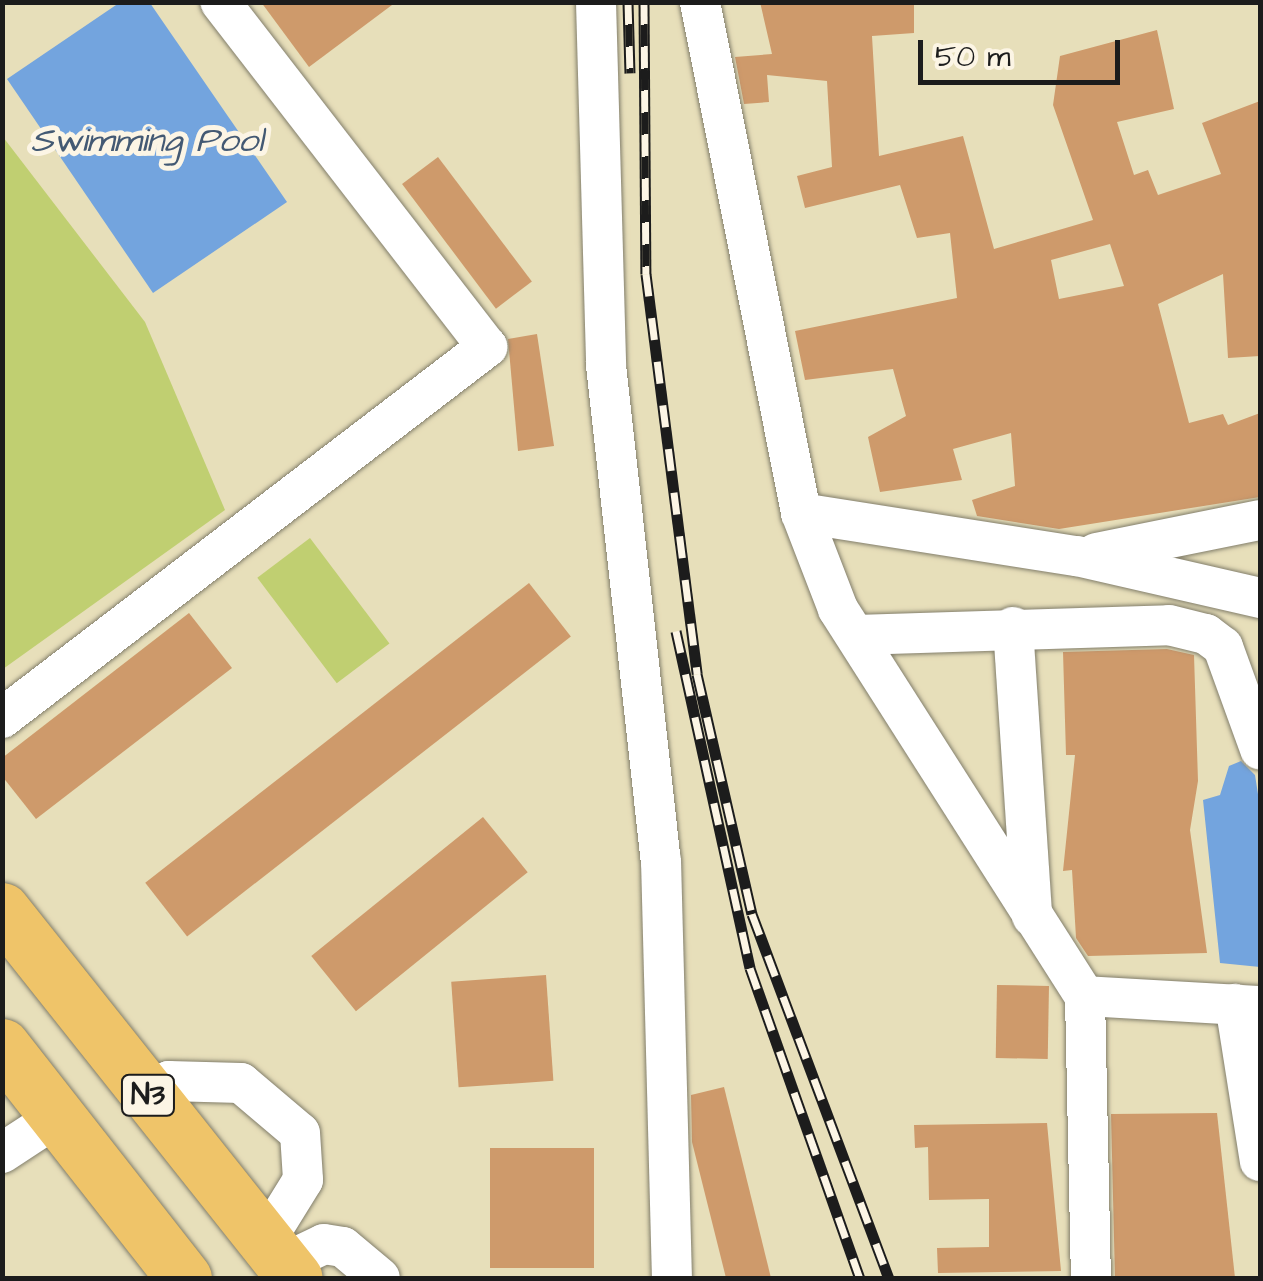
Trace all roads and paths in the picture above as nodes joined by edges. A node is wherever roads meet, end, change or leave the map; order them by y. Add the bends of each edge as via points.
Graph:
1 (220, 2) edge
2 (596, 2) edge
3 (700, 2) edge
4 (801, 513) junction
5 (1260, 520) edge
6 (1077, 556) junction
7 (1260, 598) edge
8 (1013, 627) junction
9 (856, 635) junction
10 (1223, 647) junction
11 (1260, 667) edge
12 (2, 718) edge
13 (1260, 749) edge
14 (2, 910) edge
15 (1032, 925) junction
16 (1085, 996) junction
17 (1248, 1005) edge
18 (2, 1046) edge
19 (146, 1092) junction
20 (36, 1117) edge
21 (2, 1154) edge
22 (1260, 1160) edge
23 (282, 1260) edge
24 (184, 1278) edge
25 (380, 1278) edge
26 (672, 1278) edge
27 (1091, 1278) edge

1 - 12 street via 487,347
2 - 26 street via 606,365 661,860
3 - 4 street
4 - 6 street
4 - 9 street
5 - 6 street
6 - 7 street
8 - 9 street
8 - 10 street via 1169,625
8 - 15 street
9 - 15 street
10 - 11 street
10 - 13 street
14 - 19 highway, N3
15 - 16 street
16 - 17 street
16 - 27 street
17 - 22 street
18 - 20 highway, N3
19 - 23 highway, N3
19 - 23 street via 169,1081 241,1082 300,1133 303,1180
20 - 21 street
20 - 24 highway, N3
23 - 25 street via 324,1244 343,1247

